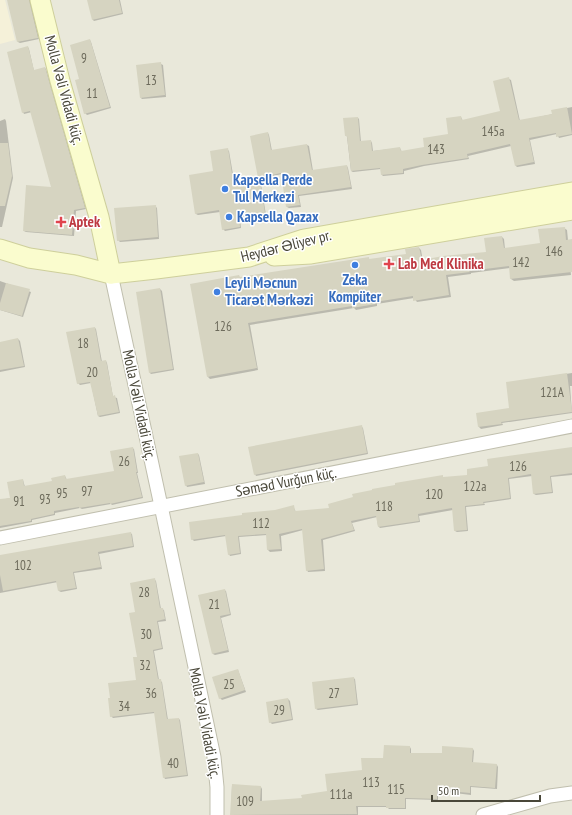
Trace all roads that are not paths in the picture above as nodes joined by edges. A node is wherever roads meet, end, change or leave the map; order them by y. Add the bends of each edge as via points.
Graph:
1 (40, 0) edge
2 (572, 192) edge
3 (572, 210) edge
4 (0, 249) edge
5 (249, 257) junction
6 (110, 274) junction
7 (572, 426) edge
8 (162, 506) junction
9 (0, 538) edge
10 (572, 792) edge
11 (217, 815) edge
12 (484, 815) edge

1 - 6 main road, Molla Vəli Vidadi küç. via 99,217
2 - 5 main road, Heydər Əliyev pr. via 304,239
3 - 5 main road via 311,254
4 - 6 main road, Heydər Əliyev pr. via 29,258 76,265
5 - 6 main road, Heydər Əliyev pr.
6 - 8 street, Molla Vəli Vidadi küç.
7 - 8 street, Səməd Vurğun küç.
8 - 9 street, Səməd Vurğun küç.
8 - 11 street, Molla Vəli Vidadi küç. via 214,757
10 - 12 street

